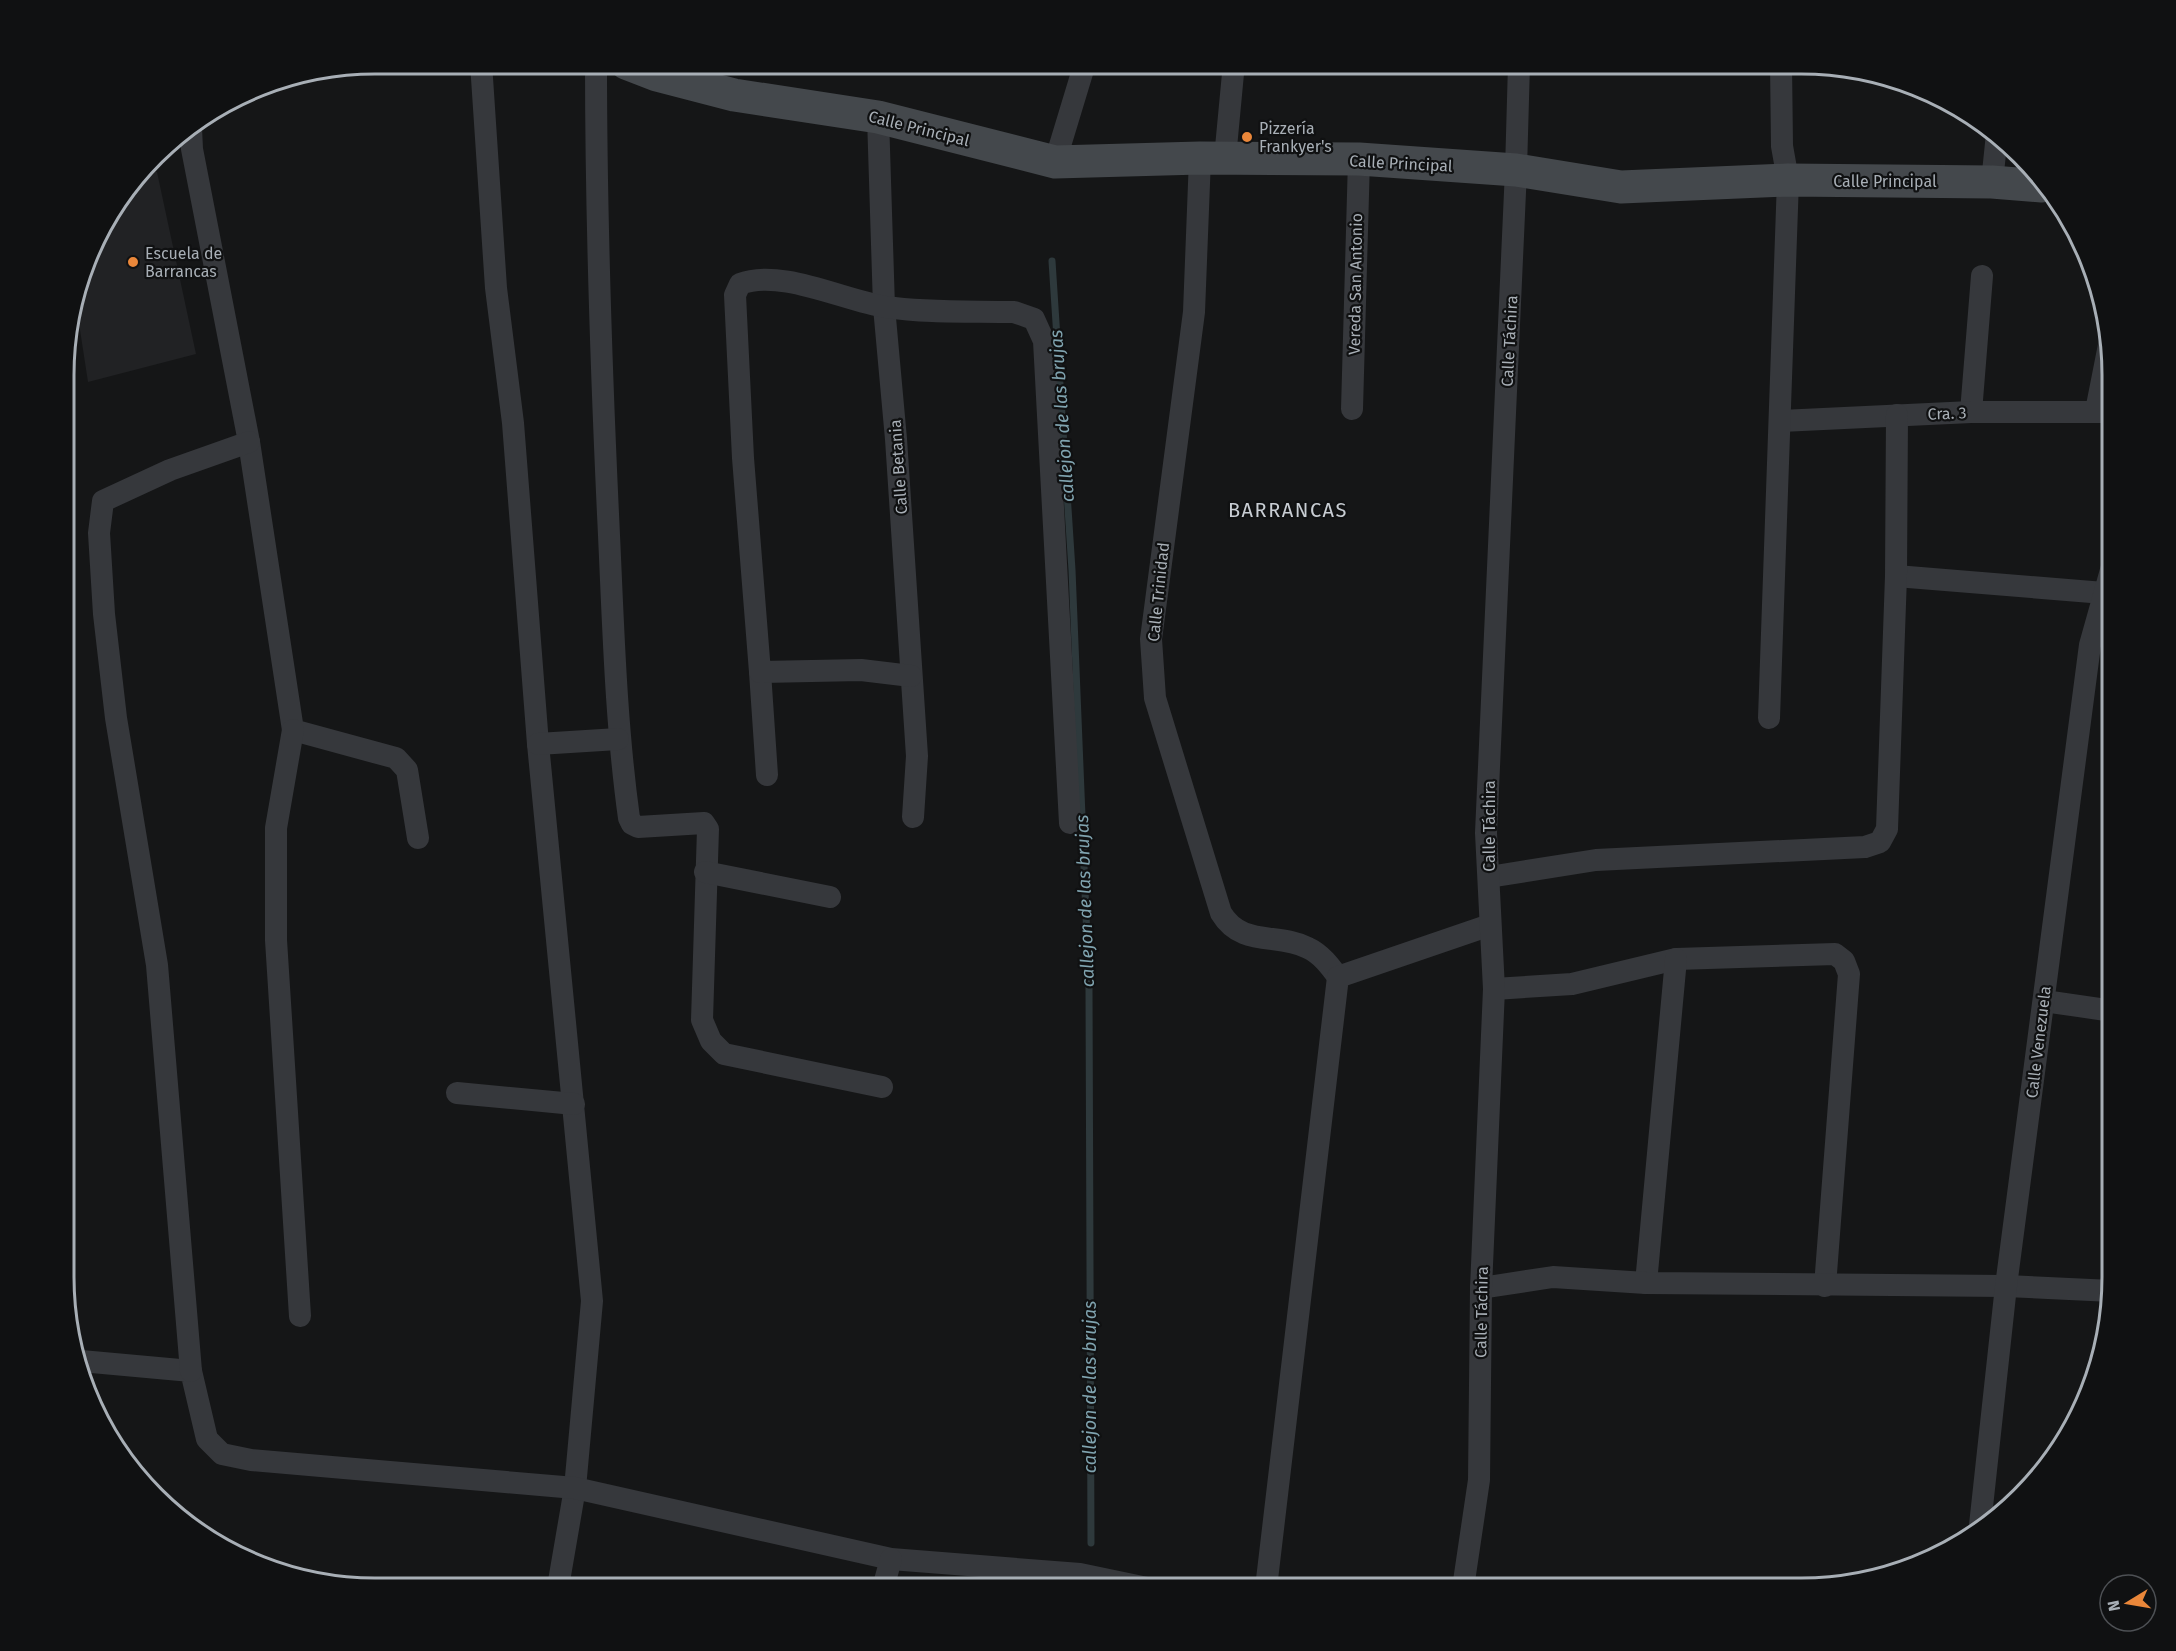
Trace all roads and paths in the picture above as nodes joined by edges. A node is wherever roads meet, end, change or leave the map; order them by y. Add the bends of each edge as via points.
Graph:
1 (482, 74) edge
2 (596, 74) edge
3 (654, 74) edge
4 (1082, 74) edge
5 (1232, 74) edge
6 (1519, 74) edge
7 (1781, 74) edge
8 (878, 117) junction
9 (191, 136) edge
10 (1995, 144) edge
11 (1213, 158) junction
12 (1359, 159) junction
13 (1055, 162) junction
14 (1516, 170) junction
15 (1788, 180) junction
16 (1992, 182) junction
17 (2036, 185) edge
18 (1982, 276) dead end
19 (884, 307) junction
20 (1352, 409) dead end
21 (1971, 412) junction
22 (2102, 412) edge
23 (1898, 415) junction
24 (1781, 421) junction
25 (249, 442) junction
26 (1896, 576) junction
27 (2102, 593) edge
28 (2102, 600) edge
29 (760, 672) junction
30 (911, 676) junction
31 (1769, 718) dead end
32 (293, 730) junction
33 (618, 739) junction
34 (538, 744) junction
35 (767, 775) dead end
36 (913, 817) dead end
37 (1070, 823) dead end
38 (418, 838) dead end
39 (705, 872) junction
40 (1489, 877) junction
41 (830, 897) dead end
42 (1490, 925) junction
43 (1676, 959) junction
44 (1338, 977) junction
45 (1494, 989) junction
46 (2044, 1001) junction
47 (2102, 1010) edge
48 (882, 1087) dead end
49 (457, 1094) dead end
50 (574, 1104) junction
51 (1646, 1283) junction
52 (1825, 1286) junction
53 (2006, 1286) junction
54 (1481, 1288) junction
55 (2102, 1291) edge
56 (300, 1316) dead end
57 (86, 1361) edge
58 (191, 1371) junction
59 (574, 1488) junction
60 (1981, 1518) edge
61 (891, 1559) junction
62 (559, 1578) edge
63 (886, 1578) edge
64 (1053, 1578) edge
65 (1267, 1578) edge
66 (1464, 1578) edge

1 - 34 street via 496,288 513,423
2 - 33 street via 597,267
3 - 8 street, Calle Principal via 734,95
4 - 13 street
5 - 11 street
6 - 14 street, Calle Táchira
7 - 15 street via 1782,146
8 - 13 street, Calle Principal
8 - 19 street, Calle Betania
9 - 25 street
10 - 16 street
11 - 12 street, Calle Principal
11 - 13 street, Calle Principal
11 - 44 street, Calle Trinidad via 1151,639 1155,698 1221,913 1229,927 1243,934 1308,947
12 - 14 street, Calle Principal
12 - 20 street, Vereda San Antonio
14 - 15 street, Calle Principal via 1621,188
14 - 40 street, Calle Táchira via 1486,822
15 - 16 street, Calle Principal
15 - 24 street
16 - 17 street, Calle Principal
18 - 21 street
19 - 29 street via 826,289 754,278 740,284 735,295
19 - 30 street, Calle Betania
19 - 37 street via 1014,312 1034,319 1044,341
21 - 22 street, Cra. 3
21 - 23 street, Cra. 3
23 - 24 street, Cra. 3
23 - 26 street
24 - 31 street
25 - 32 street
25 - 58 street via 170,470 102,501 99,533 116,718 157,965
26 - 27 street
26 - 40 street via 1887,830 1880,842 1865,847 1596,860
28 - 46 street, Calle Venezuela via 2090,645
29 - 30 street via 861,670
29 - 35 street
30 - 36 street, Calle Betania via 917,756
32 - 38 street via 402,762 407,770
32 - 56 street via 276,828 276,940
33 - 34 street
33 - 39 street via 632,824 707,825
34 - 50 street
39 - 41 street
39 - 48 street via 702,1020 711,1041 724,1054
40 - 42 street, Calle Táchira
42 - 44 street
42 - 45 street, Calle Táchira
43 - 45 street via 1572,984
43 - 51 street
43 - 52 street via 1835,954 1844,961 1849,974
44 - 65 street
45 - 54 street, Calle Táchira
46 - 47 street
46 - 53 street, Calle Venezuela
49 - 50 street
50 - 59 street via 592,1301
51 - 52 street
51 - 54 street via 1553,1277
52 - 53 street
53 - 55 street
53 - 60 street, Calle Venezuela
54 - 66 street, Calle Táchira via 1479,1480
57 - 58 street
58 - 59 street via 207,1438 222,1454 251,1460
59 - 61 street
59 - 62 street
61 - 63 street
61 - 64 street

